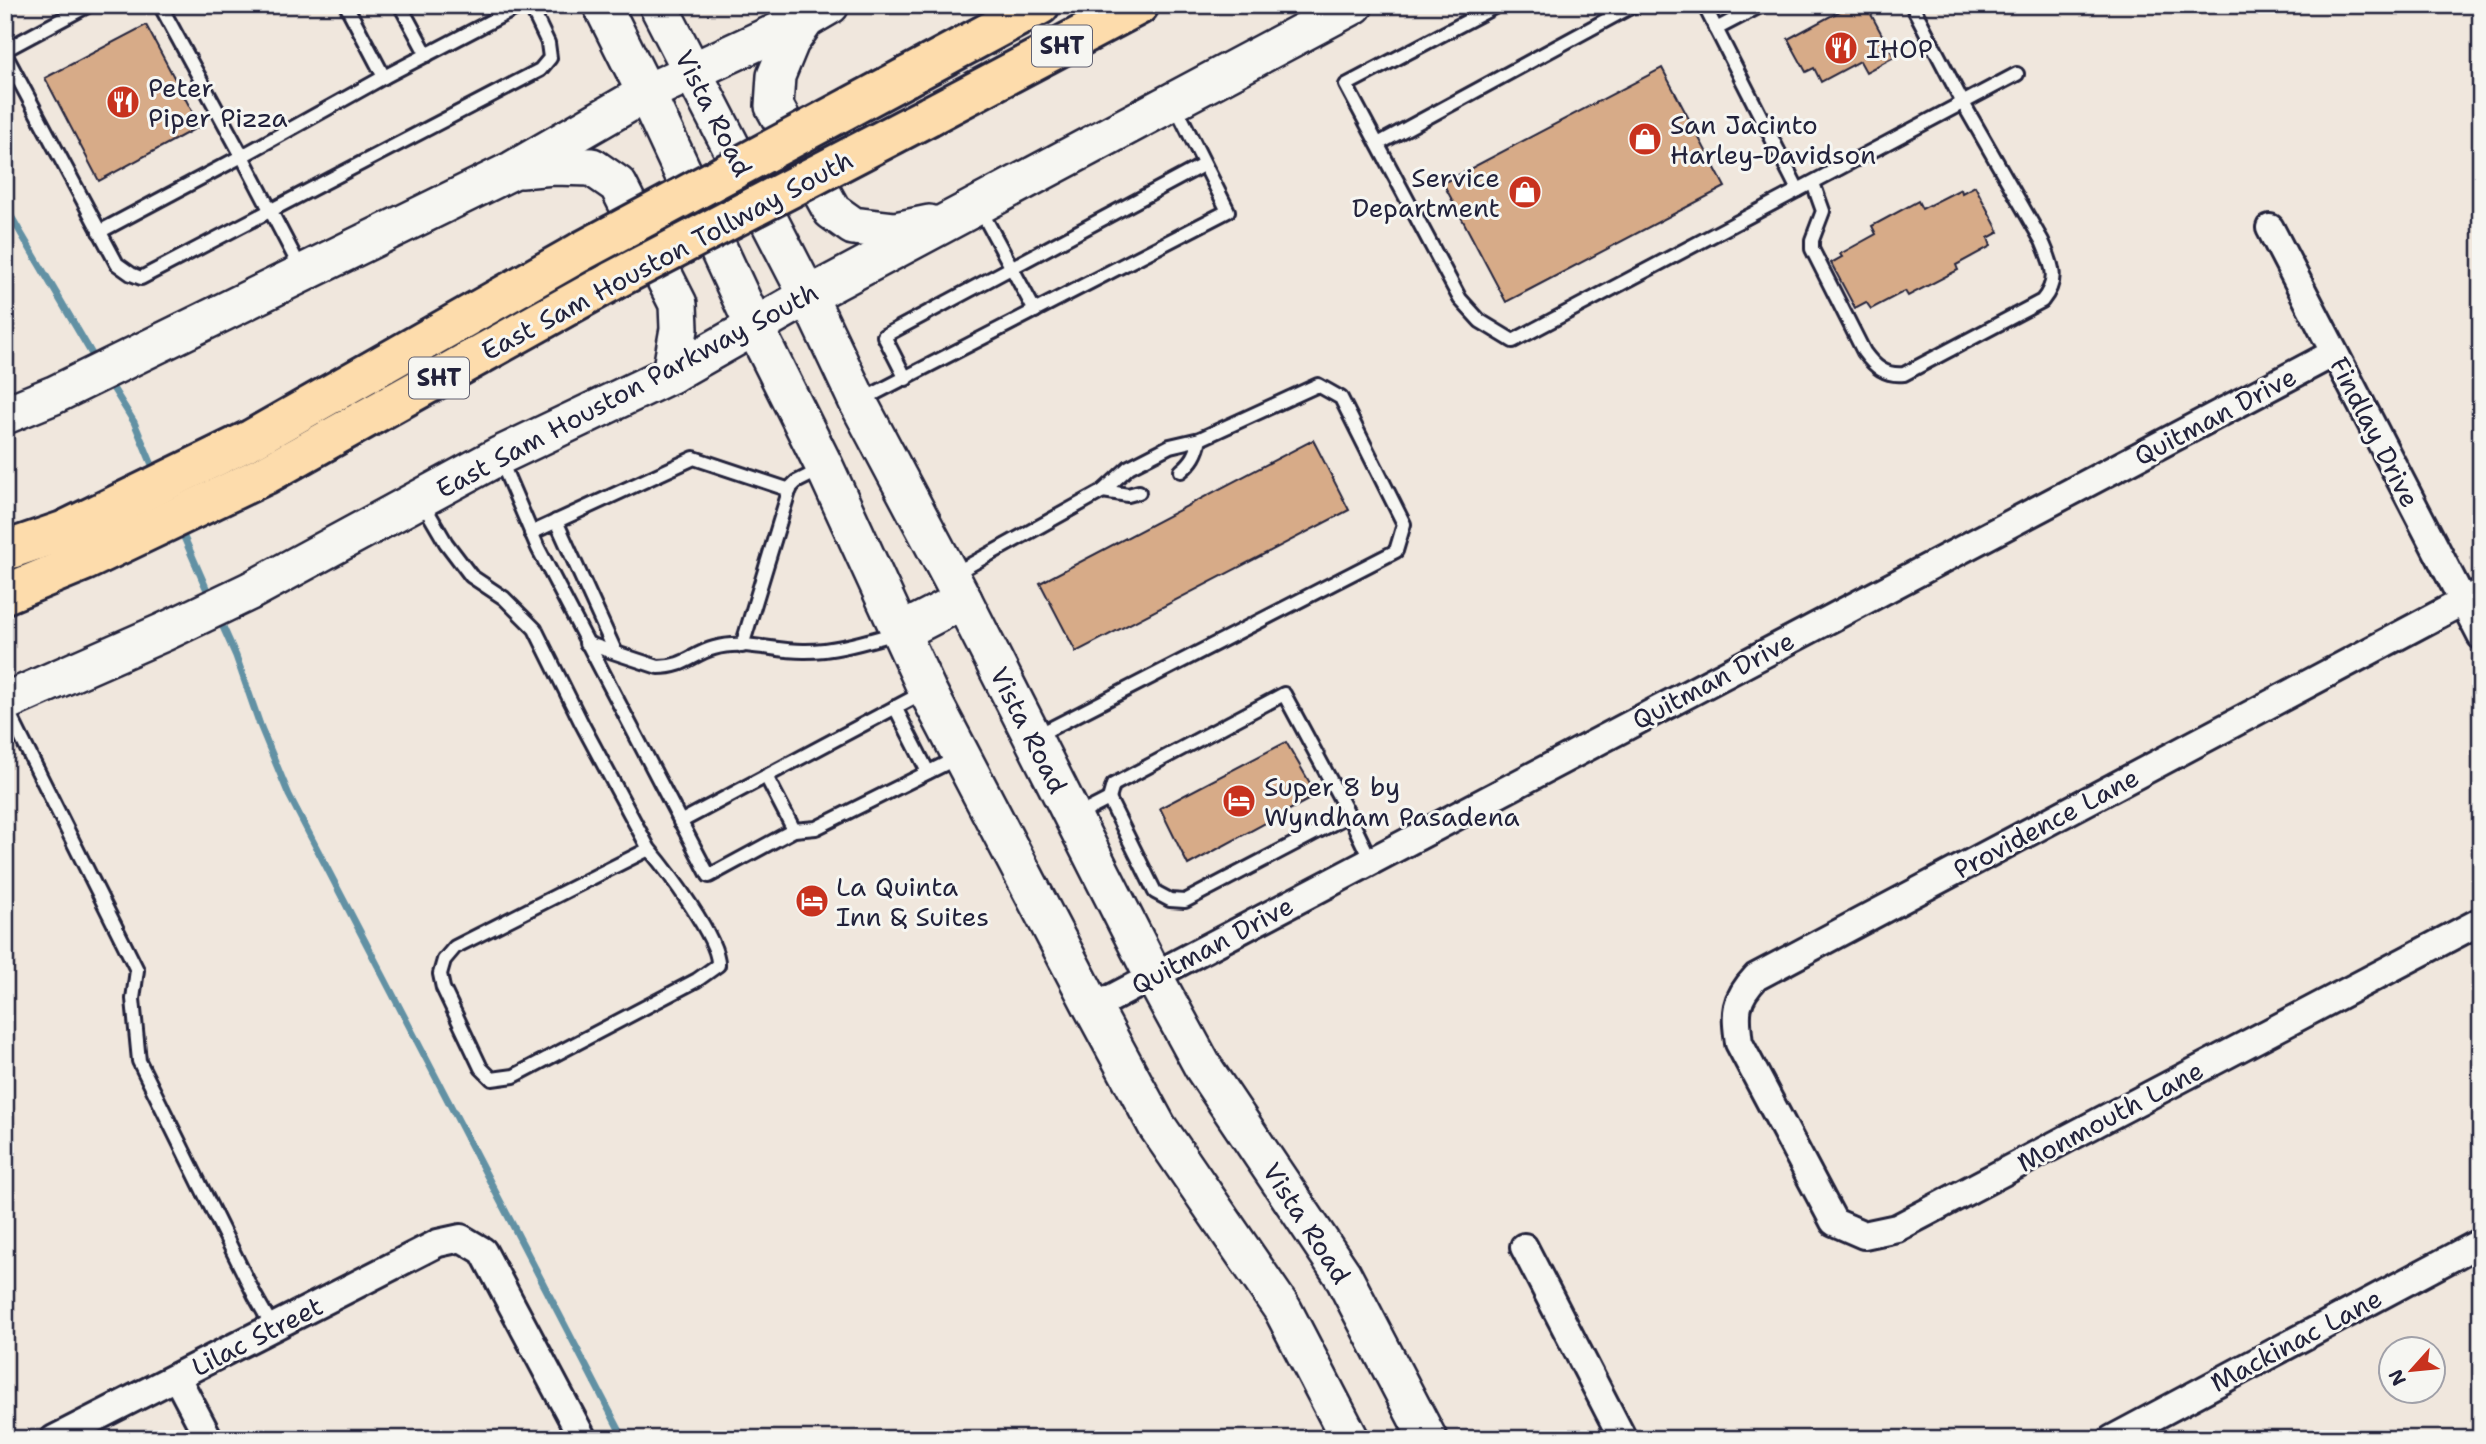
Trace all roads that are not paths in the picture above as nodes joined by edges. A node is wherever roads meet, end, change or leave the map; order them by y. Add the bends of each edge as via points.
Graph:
1 (89, 5) edge
2 (160, 5) edge
3 (346, 5) edge
4 (400, 5) edge
5 (522, 5) edge
6 (530, 5) edge
7 (601, 5) edge
8 (658, 5) edge
9 (1040, 5) edge
10 (1139, 5) edge
11 (1354, 5) edge
12 (1498, 5) edge
13 (1634, 5) edge
14 (1704, 5) edge
15 (1762, 5) edge
16 (1912, 5) edge
17 (818, 12) edge
18 (1716, 29) junction
19 (5, 52) edge
20 (426, 55) junction
21 (693, 71) junction
22 (2017, 74) dead end
23 (384, 77) junction
24 (646, 93) junction
25 (1174, 103) junction
26 (1963, 103) junction
27 (1378, 144) junction
28 (242, 156) junction
29 (1203, 165) junction
30 (513, 170) junction
31 (1813, 183) junction
32 (1798, 190) junction
33 (271, 211) junction
34 (964, 213) junction
35 (2270, 228) dead end
36 (99, 232) junction
37 (1012, 267) junction
38 (303, 272) junction
39 (808, 296) junction
40 (1035, 311) junction
41 (755, 328) junction
42 (2334, 353) junction
43 (671, 374) junction
44 (906, 379) junction
45 (858, 402) junction
46 (5, 415) edge
47 (1200, 439) junction
48 (499, 456) junction
49 (825, 468) junction
50 (1181, 471) dead end
51 (790, 489) junction
52 (1103, 491) junction
53 (1139, 492) dead end
54 (420, 499) junction
55 (556, 521) junction
56 (531, 533) junction
57 (74, 546) junction
58 (5, 551) edge
59 (957, 588) junction
60 (5, 594) edge
61 (2472, 597) edge
62 (901, 632) junction
63 (2481, 636) edge
64 (586, 643) junction
65 (742, 646) junction
66 (615, 651) junction
67 (927, 690) junction
68 (5, 703) edge
69 (895, 707) junction
70 (1032, 738) junction
71 (962, 755) junction
72 (928, 772) junction
73 (766, 776) junction
74 (1109, 799) junction
75 (1349, 816) junction
76 (1073, 818) junction
77 (680, 822) junction
78 (794, 830) junction
79 (649, 849) junction
80 (1371, 861) junction
81 (2481, 921) edge
82 (1153, 975) junction
83 (1093, 1008) junction
84 (1781, 1124) joint
85 (2481, 1242) edge
86 (1524, 1247) dead end
87 (273, 1328) junction
88 (177, 1378) junction
89 (54, 1439) edge
90 (209, 1439) edge
91 (583, 1439) edge
92 (1350, 1439) edge
93 (1428, 1439) edge
94 (1623, 1439) edge
95 (2112, 1439) edge

1 - 19 lane
2 - 28 lane
3 - 23 lane
4 - 20 lane
5 - 20 lane
6 - 33 lane via 548,43 550,58 540,70
7 - 24 street, Vista Road
8 - 21 street, Vista Road
9 - 57 highway, East Sam Houston Tollway South / SHT, bridge via 582,251
10 - 57 highway, East Sam Houston Tollway South / SHT, bridge via 612,281 265,475
11 - 25 street, East Sam Houston Parkway South
12 - 27 lane via 1346,85
13 - 27 lane
14 - 18 lane
15 - 18 lane
16 - 26 lane
17 - 21 street
17 - 34 street via 790,42 776,76 774,106 832,211 853,226 895,231
18 - 32 lane
19 - 36 lane
20 - 23 lane
21 - 24 street
21 - 39 street, Vista Road
22 - 26 lane
23 - 28 lane
24 - 30 street
24 - 41 street, Vista Road
25 - 29 lane
25 - 34 street, East Sam Houston Parkway South
26 - 31 lane
26 - 31 lane via 2042,242 2054,278 2042,301 1919,367 1894,375 1872,364 1864,352 1812,249 1823,211
27 - 32 lane via 1460,299 1480,321 1513,341
28 - 33 lane
28 - 36 lane
29 - 37 lane
29 - 40 lane via 1228,211
30 - 38 street
30 - 43 street via 592,167 618,186 678,304
31 - 32 lane
33 - 36 lane via 141,278 117,264
33 - 38 lane
34 - 37 lane
34 - 39 street, East Sam Houston Parkway South
35 - 42 street, Findlay Drive
37 - 40 lane
37 - 44 lane via 884,336
38 - 46 street
39 - 41 street, East Sam Houston Parkway South
39 - 45 street, Vista Road
40 - 44 lane
41 - 43 street, East Sam Houston Parkway South
41 - 49 street, Vista Road
42 - 61 street, Findlay Drive
42 - 80 street, Quitman Drive
43 - 48 street, East Sam Houston Parkway South
44 - 45 lane
45 - 59 street, Vista Road
47 - 50 lane via 1198,451
47 - 52 lane via 1170,446 1139,461
47 - 70 lane via 1318,385 1341,398 1404,524 1396,551
48 - 54 street, East Sam Houston Parkway South
48 - 56 lane
49 - 51 lane
49 - 62 street, Vista Road
51 - 55 lane via 694,458
51 - 65 lane
52 - 53 lane
52 - 59 lane
54 - 68 street, East Sam Houston Parkway South via 250,591
54 - 79 lane via 471,576 504,598 535,629
55 - 56 lane
55 - 66 lane
56 - 64 lane
57 - 58 highway, East Sam Houston Tollway South / SHT
57 - 60 highway, East Sam Houston Tollway South / SHT
59 - 62 street
59 - 70 street, Vista Road
61 - 63 street, Findlay Drive
61 - 84 street, Providence Lane via 1756,977 1742,992 1735,1014 1739,1043
62 - 65 lane via 832,649
62 - 67 street, Vista Road
64 - 66 lane
64 - 77 lane
65 - 66 lane via 714,648 670,667
67 - 69 lane
67 - 71 street, Vista Road
68 - 87 lane via 137,970 133,999 139,1061
69 - 72 lane
69 - 73 lane
70 - 76 street, Vista Road
71 - 72 lane
71 - 83 street, Vista Road
72 - 78 lane via 817,828
73 - 77 lane
73 - 78 lane
74 - 75 lane via 1155,892 1170,900 1185,901
74 - 75 lane via 1113,785 1284,694
74 - 76 lane
75 - 80 lane
76 - 82 street, Vista Road
77 - 78 lane via 709,876
79 - 79 lane via 455,947 444,960 443,988 481,1068 492,1079 514,1076 718,965 711,942 674,879
80 - 82 street, Quitman Drive
81 - 84 street, Monmouth Lane via 1897,1228 1864,1235 1834,1222
82 - 83 street, Quitman Drive
82 - 93 street, Vista Road via 1203,1067 1342,1274
83 - 92 street, Vista Road via 1157,1126 1283,1310
85 - 95 street, Mackinac Lane
86 - 94 street
87 - 88 street, Lilac Street
87 - 91 street, Lilac Street via 438,1243 461,1238 483,1251
88 - 89 street, Lilac Street
88 - 90 street

